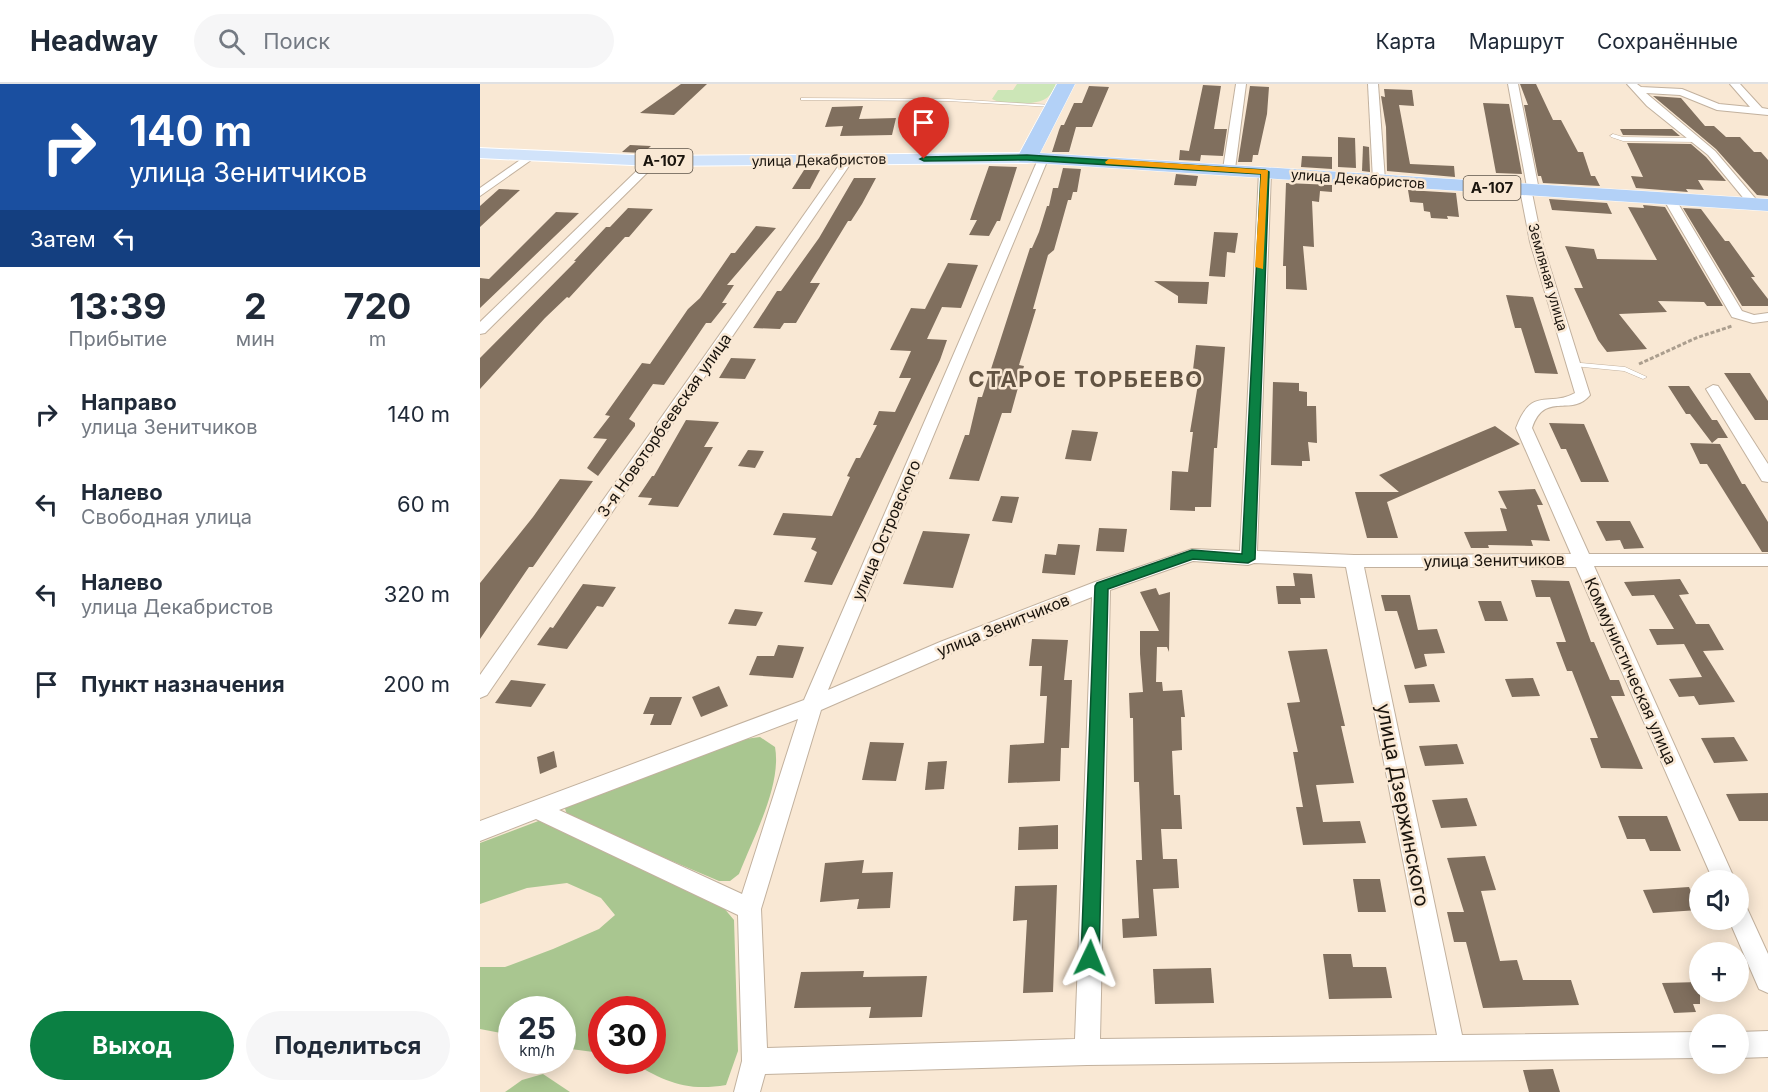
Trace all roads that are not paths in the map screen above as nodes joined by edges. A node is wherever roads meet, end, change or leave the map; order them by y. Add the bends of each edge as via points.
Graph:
1 (1066, 84) edge
2 (1241, 84) edge
3 (1374, 84) edge
4 (1513, 84) edge
5 (1735, 84) edge
6 (1635, 87) edge
7 (1683, 88) edge
8 (803, 99) dead end
9 (1053, 106) junction
10 (1764, 112) edge
11 (1613, 136) dead end
12 (1697, 140) junction
13 (480, 153) edge
14 (530, 156) junction
15 (1035, 158) junction
16 (848, 160) junction
17 (652, 161) junction
18 (1229, 169) junction
19 (1265, 172) junction
20 (1379, 180) junction
21 (1530, 190) junction
22 (480, 193) edge
23 (1670, 200) junction
24 (1761, 204) edge
25 (1768, 317) edge
26 (480, 330) edge
27 (1573, 364) junction
28 (1644, 377) dead end
29 (1713, 389) dead end
30 (1768, 477) edge
31 (1248, 559) junction
32 (1582, 559) junction
33 (1768, 560) edge
34 (1354, 561) junction
35 (1101, 586) junction
36 (480, 690) edge
37 (812, 705) junction
38 (535, 809) junction
39 (480, 831) edge
40 (1720, 870) edge
41 (749, 909) junction
42 (1745, 930) edge
43 (1768, 981) edge
44 (1768, 1044) edge
45 (1689, 1045) edge
46 (1749, 1045) edge
47 (1452, 1048) junction
48 (1087, 1052) junction
49 (755, 1061) junction
50 (747, 1092) edge

1 - 9 highway
2 - 18 street
3 - 20 street
4 - 21 street, Земляная улица
5 - 10 street
6 - 7 street
6 - 12 street via 1647,102
7 - 10 street via 1717,107
8 - 9 lane via 948,100
9 - 15 highway
11 - 12 lane via 1623,140
12 - 24 street
13 - 14 main road, улица Декабристов / А-107
14 - 17 main road, улица Декабристов / А-107
14 - 22 street
15 - 16 main road, улица Декабристов / А-107
15 - 18 highway, улица Декабристов / А-107
15 - 37 street, улица Островского
16 - 17 main road, улица Декабристов / А-107
16 - 36 street, 3-я Новоторбеевская улица
17 - 26 street
18 - 19 highway, улица Декабристов / А-107
19 - 20 highway, улица Декабристов / А-107
19 - 31 street
20 - 21 highway, улица Декабристов / А-107
21 - 23 highway, улица Декабристов / А-107
21 - 27 street, Земляная улица via 1536,242
23 - 24 highway, улица Декабристов / А-107
23 - 25 street via 1737,314 1753,319
27 - 28 lane via 1626,369
27 - 32 street, Коммунистическая улица via 1583,395 1534,407 1524,428
29 - 30 street
31 - 34 street, улица Зенитчиков
31 - 35 street, улица Зенитчиков via 1192,555
32 - 33 street, улица Зенитчиков
32 - 34 street, улица Зенитчиков
32 - 40 street, Коммунистическая улица
34 - 47 street, улица Дзержинского
35 - 37 street, улица Зенитчиков
35 - 48 street
37 - 38 street, улица Зенитчиков
37 - 41 street, улица Островского
38 - 39 street, улица Зенитчиков
38 - 41 street
41 - 49 street, улица Островского
42 - 43 street
44 - 46 street
45 - 47 street
47 - 48 street
48 - 49 street
49 - 50 street, улица Островского

